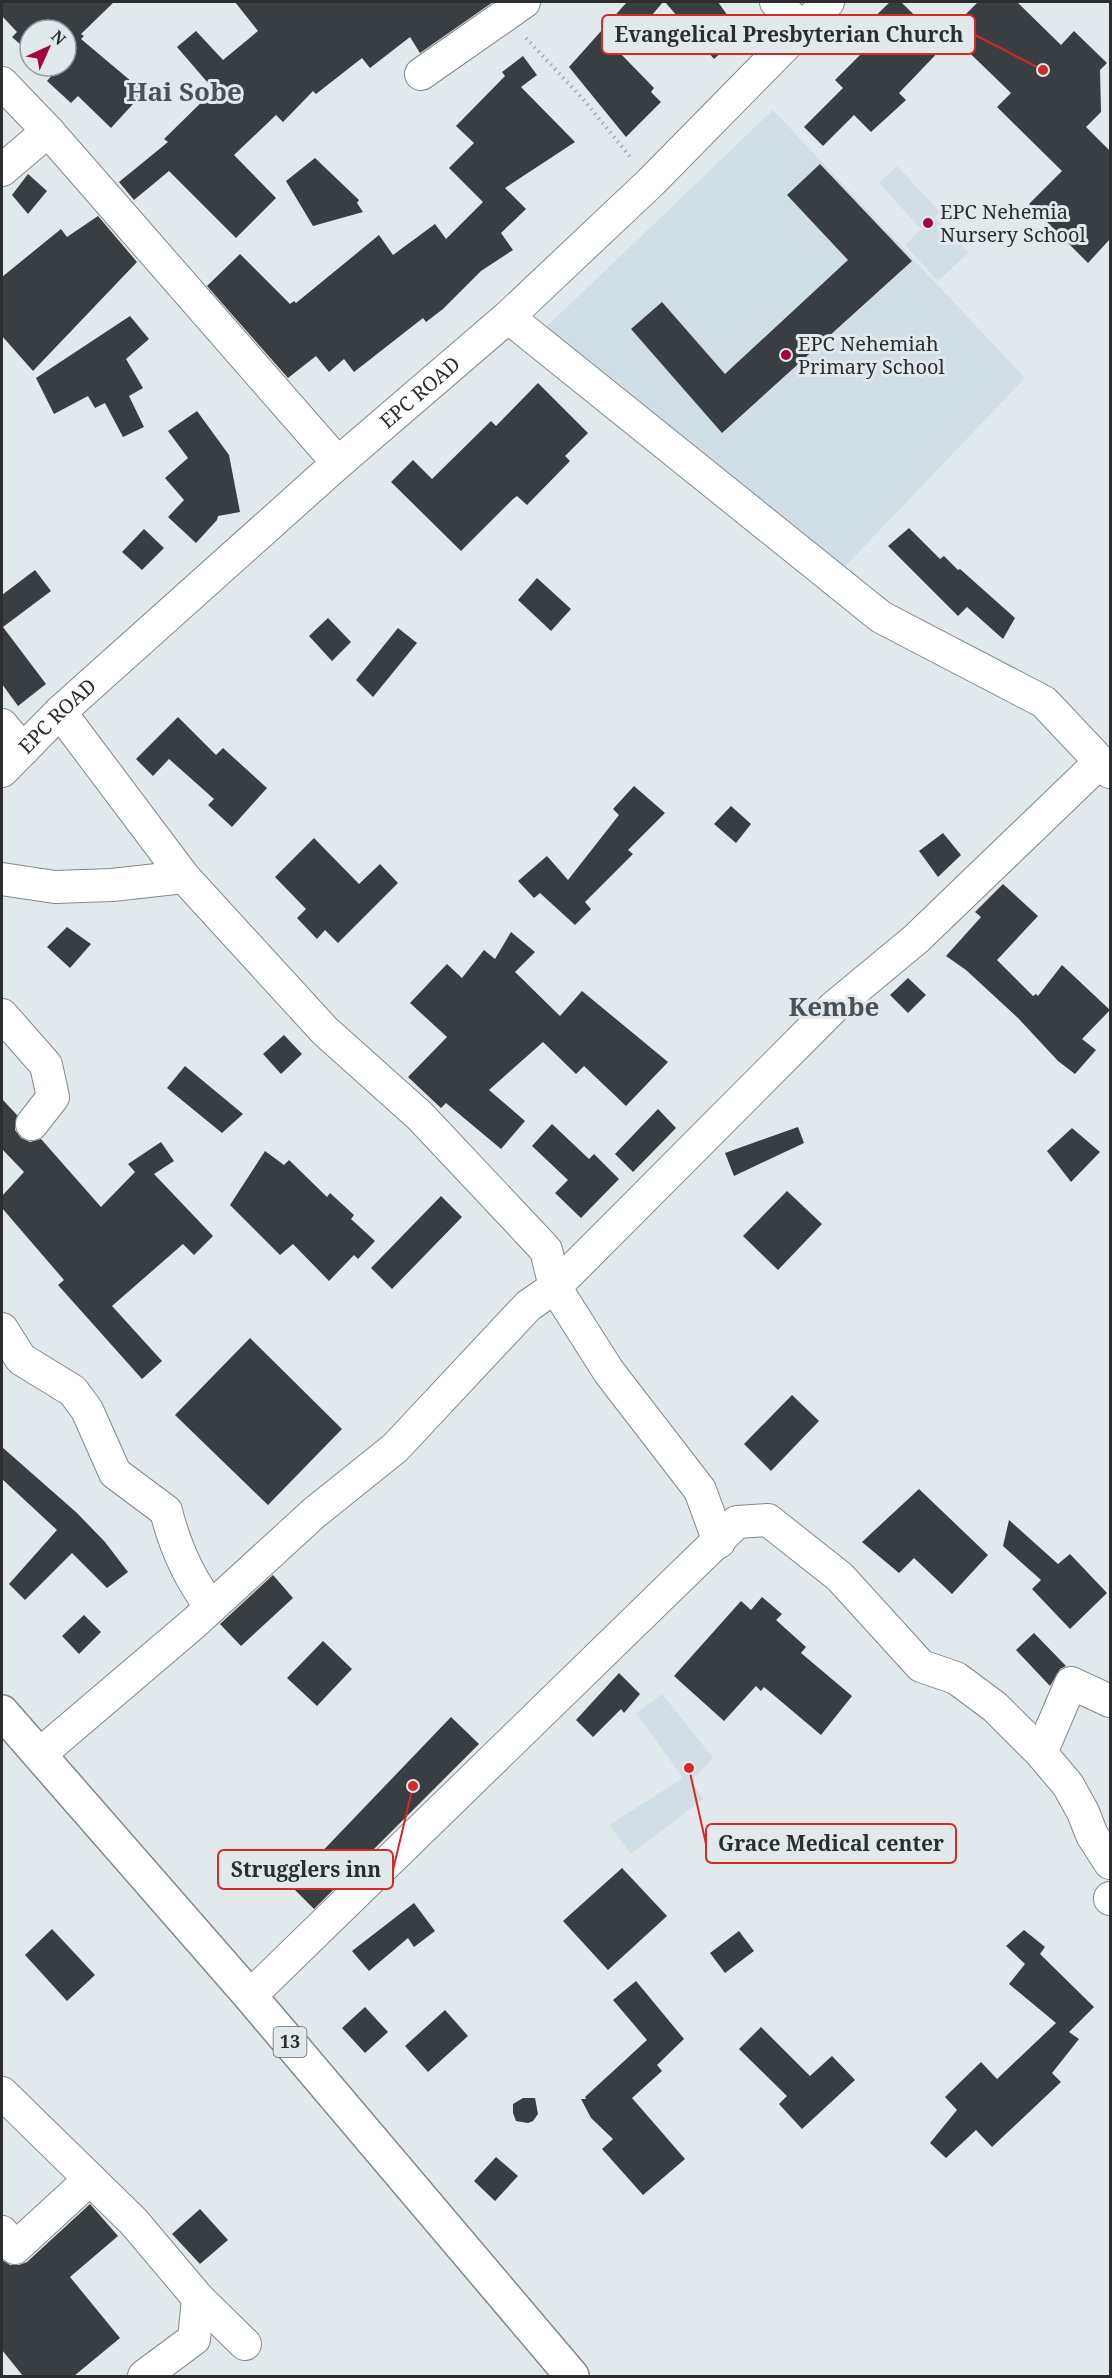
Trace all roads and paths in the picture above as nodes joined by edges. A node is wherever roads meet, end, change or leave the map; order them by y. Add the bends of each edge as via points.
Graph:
1 (776, 2) edge
2 (828, 2) edge
3 (514, 9) edge
4 (802, 29) junction
5 (421, 74) dead end
6 (2, 83) edge
7 (48, 131) junction
8 (2, 170) edge
9 (651, 182) junction
10 (508, 317) junction
11 (338, 463) junction
12 (60, 712) junction
13 (2, 725) edge
14 (12, 760) edge
15 (1105, 768) edge
16 (184, 877) junction
17 (2, 879) edge
18 (2, 1015) edge
19 (32, 1124) dead end
20 (555, 1287) junction
21 (2, 1329) edge
22 (718, 1542) junction
23 (211, 1607) junction
24 (1110, 1701) edge
25 (2, 1712) edge
26 (1041, 1753) junction
27 (39, 1755) junction
28 (1110, 1863) edge
29 (250, 1996) junction
30 (2, 2093) edge
31 (90, 2179) junction
32 (2, 2232) edge
33 (198, 2298) junction
34 (245, 2344) dead end
35 (144, 2376) edge
36 (572, 2376) edge

1 - 4 street
2 - 4 street, EPC ROAD
3 - 5 street
3 - 9 path
4 - 9 street, EPC ROAD
6 - 7 street
7 - 8 street
7 - 11 street
9 - 10 street, EPC ROAD
10 - 11 street, EPC ROAD
10 - 15 street via 881,618 1044,702
11 - 12 street, EPC ROAD
12 - 14 street, EPC ROAD
12 - 16 street
13 - 14 street
15 - 20 street via 916,939 834,1007
16 - 17 street via 55,887
16 - 20 street via 325,1031 420,1116 546,1250
18 - 19 street via 45,1065 53,1097
20 - 22 street via 609,1372 700,1490
20 - 23 street via 528,1306 395,1448 314,1513
21 - 23 street via 21,1359 73,1391 87,1410 115,1473 166,1511 174,1543 194,1585
22 - 26 street via 737,1522 768,1520 840,1577 921,1666 956,1678 995,1707
22 - 29 street
23 - 27 street
24 - 26 street via 1071,1683
25 - 27 main road, 13
26 - 28 street via 1068,1785
27 - 29 main road, 13
29 - 36 main road, 13
30 - 31 street
31 - 32 street via 15,2248
31 - 33 street via 134,2222
33 - 34 street
33 - 35 street via 194,2339

